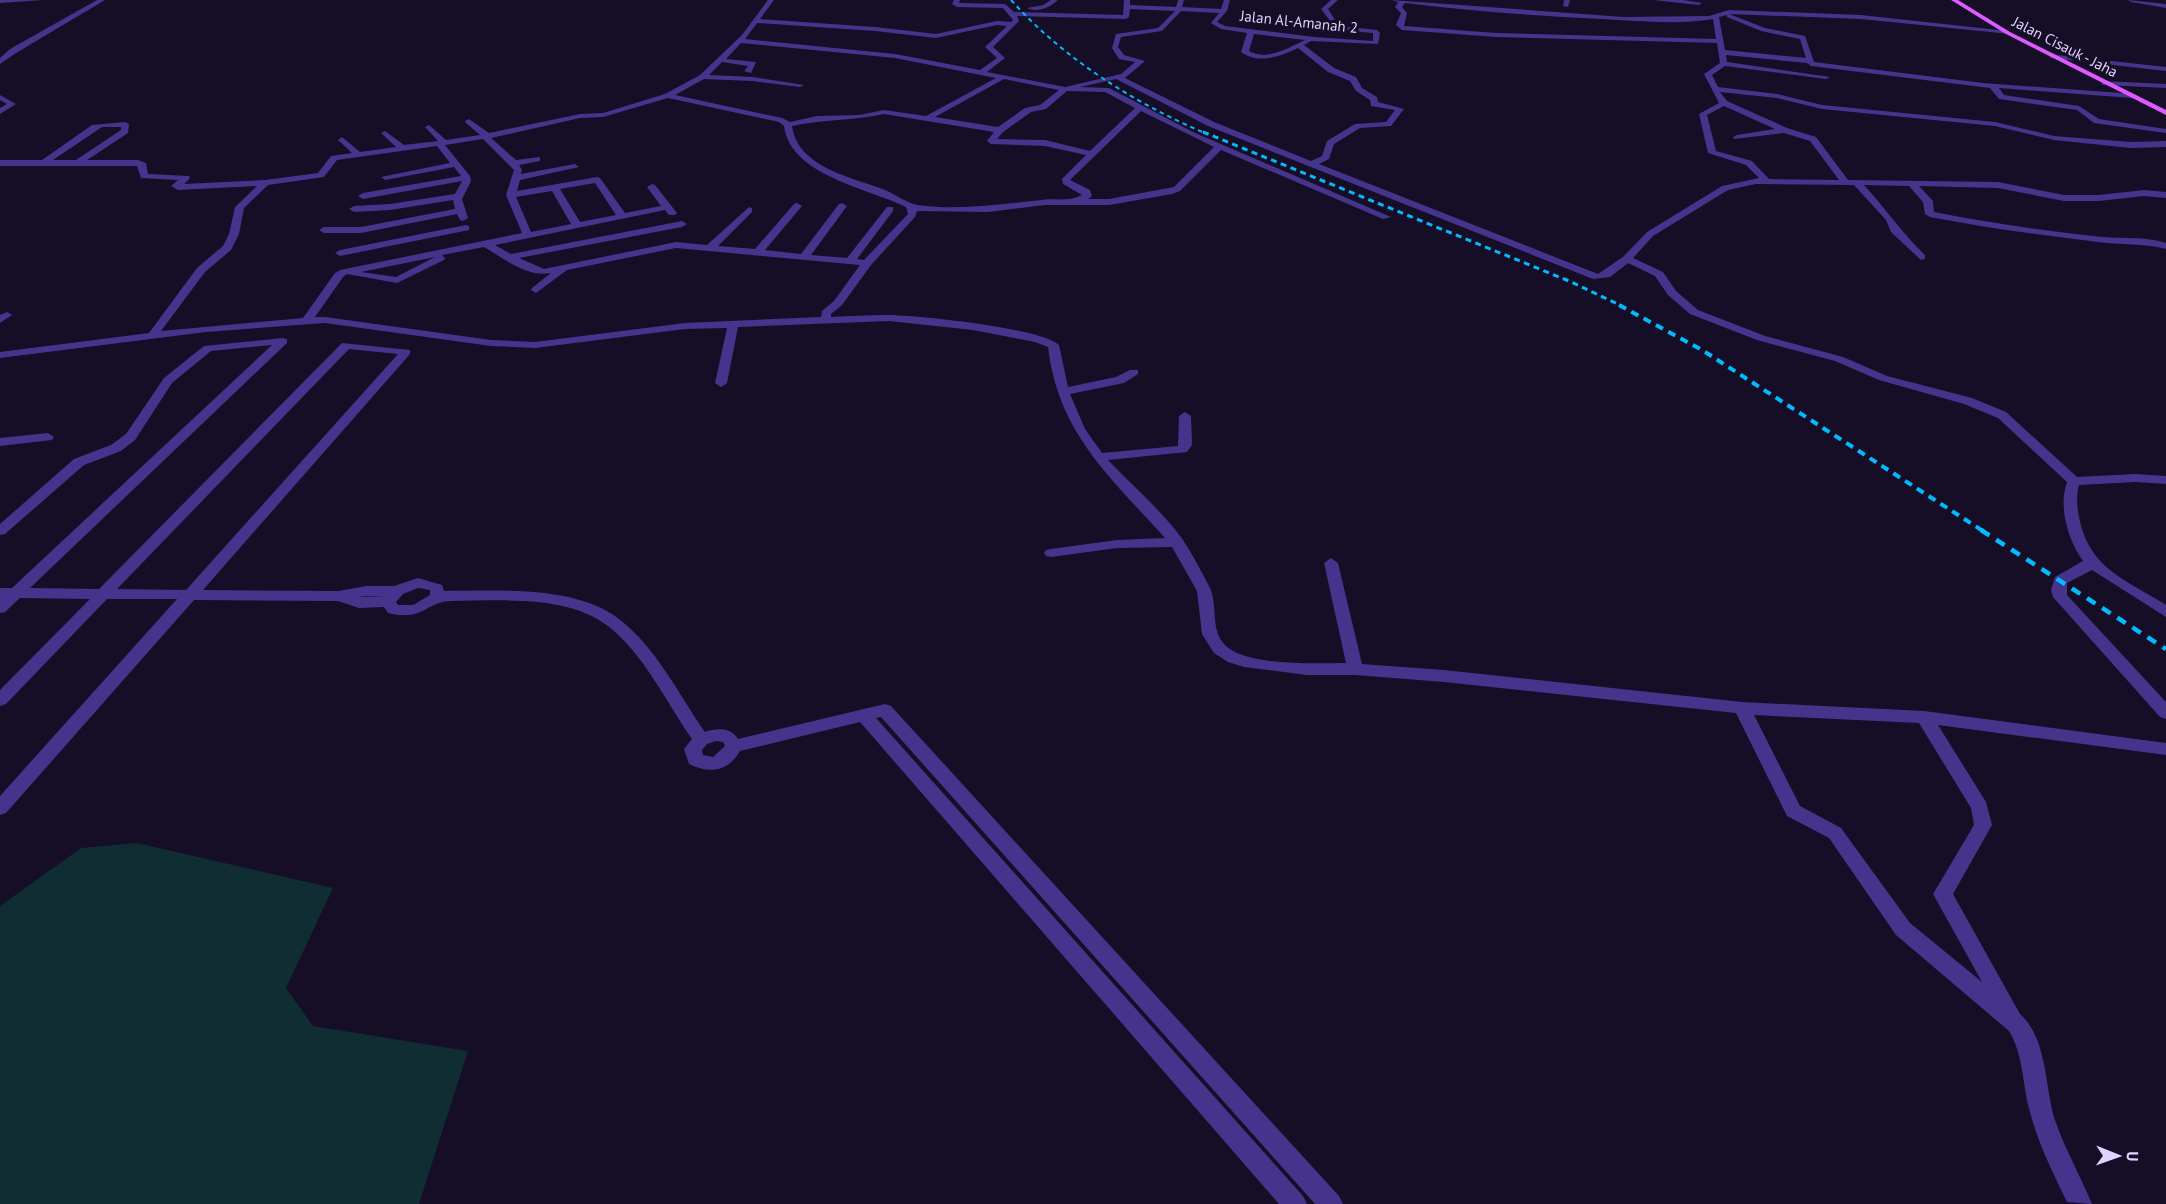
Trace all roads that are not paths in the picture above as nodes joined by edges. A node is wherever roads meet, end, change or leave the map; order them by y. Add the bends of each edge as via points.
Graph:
1 (40, 0) edge
2 (102, 0) edge
3 (771, 0) edge
4 (957, 0) edge
5 (1024, 0) edge
6 (1055, 0) edge
7 (1227, 0) edge
8 (1335, 0) edge
9 (1394, 0) edge
10 (1437, 0) edge
11 (1656, 0) edge
12 (1696, 0) edge
13 (1954, 0) edge
14 (2131, 0) edge
15 (10, 1) edge
16 (1403, 1) edge
17 (1425, 2) edge
18 (0, 3) edge
19 (1567, 3) edge
20 (1126, 4) edge
21 (1180, 4) edge
22 (1555, 5) dead end
23 (2166, 6) edge
24 (1450, 7) junction
25 (1576, 7) dead end
26 (1780, 7) dead end
27 (1639, 10) dead end
28 (1031, 11) junction
29 (1224, 11) junction
30 (1012, 14) junction
31 (1727, 14) junction
32 (1788, 14) junction
33 (1457, 15) dead end
34 (1683, 15) junction
35 (1126, 17) junction
36 (1716, 18) junction
37 (756, 21) junction
38 (1458, 25) dead end
39 (1011, 27) junction
40 (1335, 28) junction
41 (1394, 29) dead end
42 (1406, 29) junction
43 (1372, 30) junction
44 (1383, 30) dead end
45 (1434, 30) junction
46 (1251, 31) junction
47 (1132, 32) junction
48 (2008, 33) junction
49 (1314, 39) junction
50 (740, 41) junction
51 (1720, 41) junction
52 (1299, 45) junction
53 (1721, 52) junction
54 (2051, 56) junction
55 (720, 60) junction
56 (1810, 61) junction
57 (0, 62) edge
58 (1724, 64) junction
59 (2166, 69) edge
60 (748, 71) dead end
61 (983, 71) junction
62 (1005, 76) junction
63 (703, 77) junction
64 (1117, 77) junction
65 (1826, 77) dead end
66 (2105, 83) junction
67 (800, 85) dead end
68 (1992, 85) junction
69 (2166, 86) edge
70 (1065, 89) junction
71 (1715, 89) junction
72 (668, 96) junction
73 (2132, 96) junction
74 (0, 97) edge
75 (1724, 103) junction
76 (1140, 108) junction
77 (0, 112) edge
78 (2166, 113) edge
79 (928, 118) junction
80 (469, 121) dead end
81 (788, 125) junction
82 (429, 127) dead end
83 (1000, 130) junction
84 (1784, 130) junction
85 (2166, 131) edge
86 (385, 133) dead end
87 (486, 136) junction
88 (1737, 137) dead end
89 (342, 140) dead end
90 (442, 142) junction
91 (2166, 144) edge
92 (1220, 146) junction
93 (402, 148) junction
94 (1093, 154) junction
95 (359, 155) junction
96 (537, 159) dead end
97 (80, 161) junction
98 (45, 162) junction
99 (398, 162) junction
100 (0, 163) edge
101 (514, 163) junction
102 (457, 164) junction
103 (1311, 164) junction
104 (575, 167) dead end
105 (385, 177) dead end
106 (466, 178) junction
107 (515, 178) junction
108 (1766, 181) junction
109 (1910, 182) junction
110 (265, 183) junction
111 (1852, 183) junction
112 (554, 187) junction
113 (652, 187) dead end
114 (511, 195) junction
115 (2166, 195) edge
116 (363, 196) dead end
117 (458, 196) junction
118 (1076, 202) junction
119 (797, 206) dead end
120 (842, 206) dead end
121 (668, 207) junction
122 (912, 208) junction
123 (354, 209) dead end
124 (890, 209) dead end
125 (749, 210) dead end
126 (460, 211) junction
127 (622, 216) junction
128 (1386, 217) dead end
129 (682, 224) junction
130 (577, 225) junction
131 (466, 228) junction
132 (324, 230) dead end
133 (528, 235) junction
134 (486, 244) junction
135 (676, 245) junction
136 (474, 246) junction
137 (2166, 246) edge
138 (458, 249) junction
139 (710, 249) junction
140 (340, 253) dead end
141 (757, 253) junction
142 (510, 257) junction
143 (804, 257) junction
144 (1920, 257) dead end
145 (1628, 260) junction
146 (849, 262) junction
147 (867, 263) junction
148 (564, 268) junction
149 (344, 272) junction
150 (536, 290) dead end
151 (826, 319) junction
152 (307, 321) junction
153 (733, 323) junction
154 (153, 335) junction
155 (6, 354) edge
156 (0, 369) edge
157 (1134, 372) dead end
158 (721, 383) dead end
159 (1063, 392) junction
160 (1185, 416) dead end
161 (48, 437) dead end
162 (0, 442) edge
163 (1098, 457) junction
164 (2166, 480) edge
165 (2074, 481) junction
166 (0, 531) edge
167 (1178, 542) junction
168 (1051, 553) dead end
169 (2090, 562) junction
170 (1331, 563) dead end
171 (0, 593) edge
172 (16, 593) junction
173 (104, 594) junction
174 (190, 595) junction
175 (437, 596) junction
176 (393, 597) junction
177 (0, 608) edge
178 (2164, 610) edge
179 (1355, 669) junction
180 (0, 700) edge
181 (1742, 708) junction
182 (2166, 713) edge
183 (864, 715) junction
184 (1924, 717) junction
185 (701, 740) junction
186 (734, 746) junction
187 (2166, 749) edge
188 (2, 804) edge
189 (2016, 1024) junction
190 (2083, 1203) edge
191 (1295, 1204) edge
192 (1331, 1204) edge

1 - 15 street
2 - 57 street
3 - 37 street
4 - 30 street via 957,5 1005,6
5 - 28 street
6 - 28 street
7 - 29 street, Jalan Al-Amanah 2
8 - 40 street via 1324,9 1336,23
9 - 16 street
10 - 34 street
11 - 12 street via 1699,3
13 - 48 main road, Jalan Cisauk - Jaha
14 - 23 street
15 - 18 street
16 - 17 street
16 - 42 street via 1398,7 1404,13 1399,27
17 - 24 street
19 - 22 street
19 - 25 street
20 - 21 street
20 - 35 street
21 - 29 street
21 - 47 street via 1177,14 1160,30
24 - 33 street
24 - 34 street
26 - 32 street
27 - 34 street
28 - 30 street
28 - 35 street
29 - 46 street, Jalan Al-Amanah 2 via 1213,22 1223,28
30 - 39 street via 1017,21
31 - 32 street
31 - 34 street
31 - 36 street
31 - 56 street via 1763,30 1803,37
32 - 48 street via 1870,18
34 - 36 street
35 - 47 street
36 - 51 street
37 - 39 street via 936,36 997,23
37 - 50 street
38 - 45 street
39 - 61 street via 988,49 999,55 1000,60
40 - 43 street
40 - 49 street
41 - 42 street
42 - 45 street
43 - 44 street
43 - 49 street, Jalan Al-Amanah 2 via 1377,33 1376,43
45 - 51 street
46 - 49 street, Jalan Al-Amanah 2
46 - 52 street via 1245,52 1248,55 1275,55
47 - 64 street via 1118,35 1114,47 1122,57 1141,62
48 - 54 main road, Jalan Cisauk - Jaha
49 - 52 street
50 - 55 street
50 - 61 street via 887,54
51 - 53 street
52 - 103 street via 1331,70 1355,81 1359,89 1374,99 1374,104 1400,109 1388,124 1358,126 1330,143 1326,157
53 - 56 street
53 - 58 street
54 - 59 street
54 - 66 main road, Jalan Cisauk - Jaha
55 - 60 street via 753,64
55 - 63 street
56 - 68 street
58 - 65 street
58 - 71 street via 1708,74
61 - 62 street
62 - 70 street
62 - 79 street
63 - 67 street
63 - 72 street
64 - 70 street
64 - 103 street via 1211,124
66 - 69 street
66 - 73 main road, Jalan Cisauk - Jaha
68 - 73 street
68 - 85 street via 2002,97 2079,108 2097,121
70 - 76 street via 1106,90
70 - 83 street via 1043,107 1028,110
71 - 75 street
71 - 91 street via 1777,96 1822,107 1995,124 2054,138
72 - 81 street via 762,115
72 - 87 street via 603,115 580,116
73 - 78 main road, Jalan Cisauk - Jaha
74 - 77 street via 12,104
75 - 84 street
75 - 108 street via 1703,114 1712,153 1749,163
76 - 92 street
76 - 94 street
79 - 81 street via 884,112 817,118
79 - 83 street
80 - 87 street
81 - 122 street via 791,143 821,168
82 - 90 street
83 - 94 street via 991,141 1045,143
84 - 88 street
84 - 111 street via 1813,139
86 - 93 street
87 - 90 street
87 - 101 street
89 - 95 street
90 - 93 street
90 - 102 street
92 - 118 street via 1172,191 1109,202
92 - 128 street
93 - 99 street
94 - 118 street via 1066,179 1087,192 1084,199
95 - 99 street
95 - 110 street via 332,159 321,175
96 - 101 street
97 - 98 street
97 - 98 street via 125,131 125,124 95,127
97 - 110 street via 138,163 143,165 144,176 186,178 176,187
98 - 100 street
99 - 102 street
99 - 105 street
101 - 107 street via 518,170
102 - 106 street
103 - 145 street via 1597,277
104 - 107 street
106 - 116 street
106 - 117 street
107 - 114 street
108 - 111 street
108 - 145 street via 1741,182 1725,188 1650,234
109 - 111 street
109 - 115 street via 2004,186 2064,198
109 - 137 street via 1928,201 1930,214 1999,228 2116,242 2150,240
110 - 154 street via 240,207 227,248 201,270
111 - 144 street via 1890,219 1894,230
112 - 114 street
112 - 127 street via 597,180
112 - 130 street
113 - 121 street
114 - 133 street
117 - 123 street
117 - 126 street
118 - 122 street via 1034,202 988,209
119 - 141 street
120 - 143 street
121 - 127 street
121 - 129 street
122 - 147 street via 912,215
124 - 146 street
125 - 139 street
126 - 131 street
126 - 132 street via 361,230
127 - 130 street
129 - 135 street
129 - 142 street
130 - 133 street
131 - 136 street
131 - 140 street
133 - 134 street
134 - 136 street
134 - 142 street
135 - 139 street
135 - 148 street
136 - 138 street
138 - 149 street
138 - 149 street via 397,280
139 - 141 street
141 - 143 street
142 - 148 street via 536,271
143 - 146 street
145 - 165 street via 1659,274 1672,293 1694,312 1761,338 1847,362 1883,378 2002,415
146 - 147 street
147 - 151 street via 826,313
148 - 150 street
149 - 152 street
151 - 153 street
151 - 159 street via 921,320 1047,342 1053,345
152 - 153 street via 348,322 507,345
152 - 154 street
153 - 158 street
154 - 155 street
155 - 156 street
157 - 159 street via 1120,380
159 - 163 street via 1079,429
160 - 163 street via 1186,445 1182,449
161 - 162 street
163 - 167 street
164 - 165 street
165 - 169 street via 2069,489 2070,511
166 - 172 street via 79,462 116,448 131,437 168,381 208,348 282,341
167 - 168 street via 1117,544
167 - 179 street via 1199,579 1210,634 1220,649 1250,663
169 - 178 street
169 - 182 street via 2060,580 2060,597
170 - 179 street
171 - 172 street
172 - 173 street
172 - 177 street
173 - 174 street
173 - 174 street via 346,345 406,352
173 - 180 street
174 - 176 street via 339,596 359,603
174 - 188 street
175 - 176 street via 438,588 430,583 411,584
175 - 176 street via 416,610 402,612 393,609
175 - 185 street via 557,601 611,620 631,639
179 - 181 street
181 - 184 street
181 - 189 street via 1793,811 1835,833 1903,929
183 - 186 street
183 - 191 street
183 - 192 street via 885,710
184 - 187 street
184 - 189 street via 1980,807 1983,825 1943,894
185 - 186 street via 715,735 728,737
185 - 186 street via 693,749 695,759 704,764 718,763 729,756
189 - 190 street via 2032,1052 2043,1121

